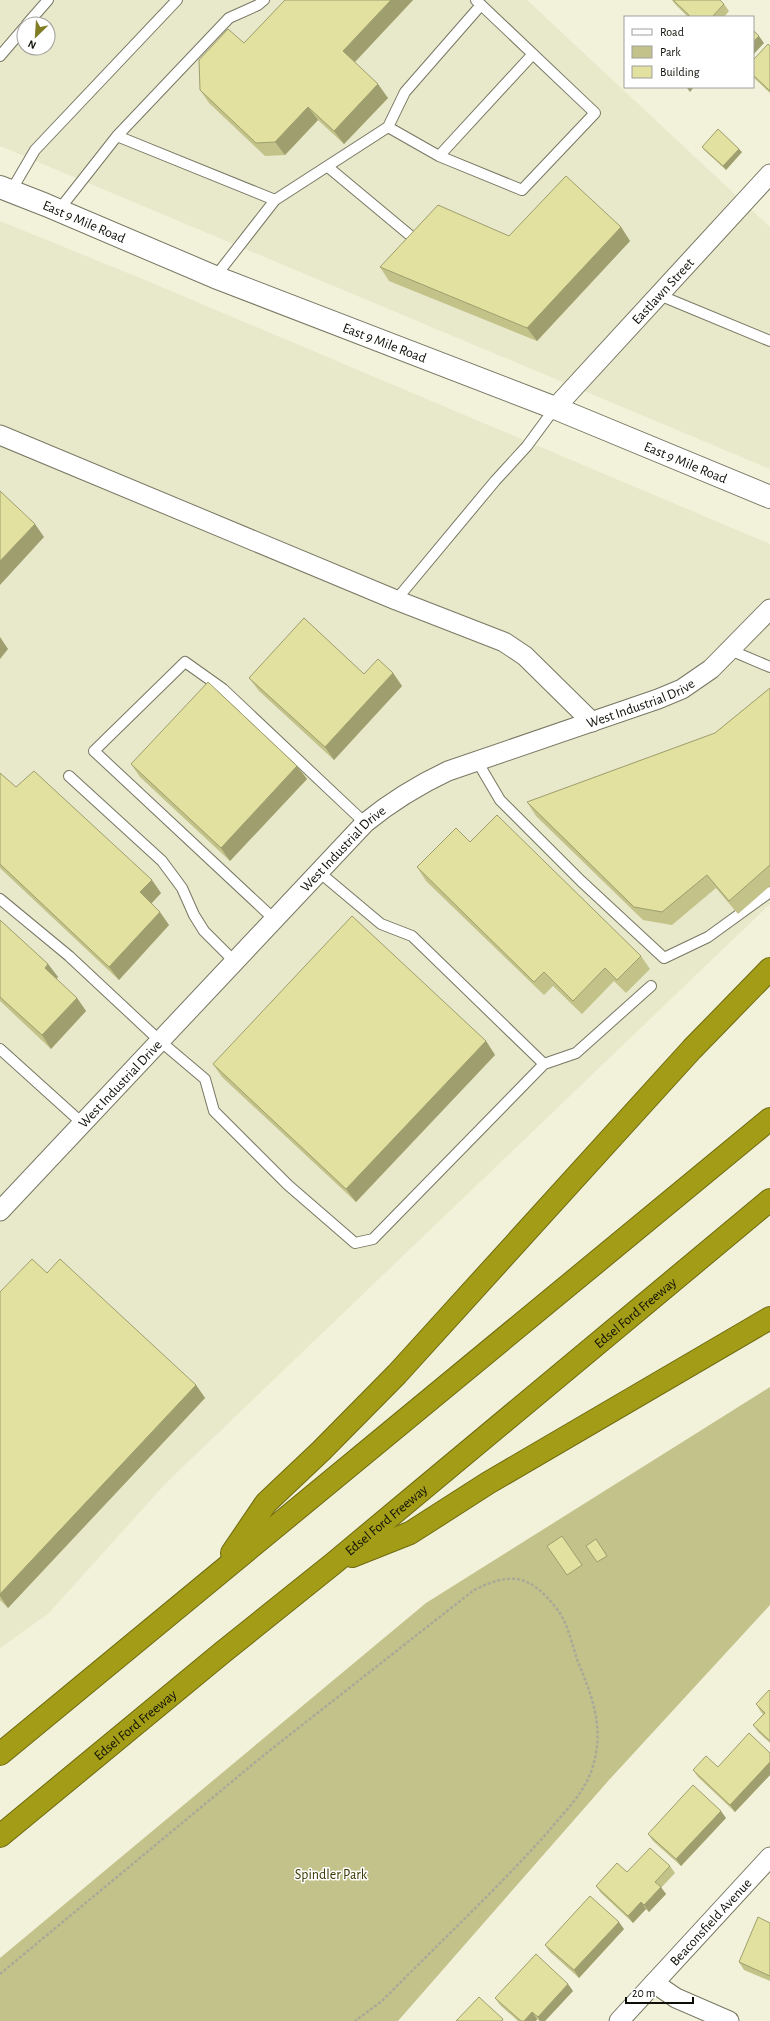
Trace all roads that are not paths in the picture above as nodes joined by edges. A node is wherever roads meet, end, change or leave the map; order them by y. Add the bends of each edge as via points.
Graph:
1 (48, 0) edge
2 (177, 0) edge
3 (264, 0) edge
4 (479, 3) edge
5 (34, 16) edge
6 (16, 37) edge
7 (533, 54) junction
8 (0, 56) edge
9 (388, 127) junction
10 (117, 136) junction
11 (439, 156) junction
12 (328, 166) junction
13 (770, 174) edge
14 (5, 189) edge
15 (275, 200) junction
16 (58, 211) junction
17 (418, 242) edge
18 (215, 277) junction
19 (659, 295) junction
20 (770, 342) edge
21 (555, 408) junction
22 (0, 435) edge
23 (770, 497) edge
24 (396, 600) junction
25 (770, 609) edge
26 (730, 650) junction
27 (770, 667) edge
28 (592, 722) junction
29 (477, 761) junction
30 (69, 776) dead end
31 (365, 823) junction
32 (320, 872) junction
33 (770, 892) edge
34 (0, 899) edge
35 (275, 920) junction
36 (235, 962) junction
37 (770, 969) edge
38 (651, 986) dead end
39 (160, 1041) junction
40 (0, 1049) edge
41 (544, 1064) junction
42 (770, 1119) edge
43 (82, 1123) junction
44 (770, 1200) edge
45 (0, 1211) edge
46 (770, 1318) edge
47 (334, 1563) junction
48 (219, 1573) junction
49 (0, 1754) edge
50 (0, 1836) edge
51 (770, 1857) edge
52 (654, 1983) junction
53 (619, 2021) edge
54 (730, 2021) edge

1 - 5 lane
2 - 14 lane via 35,150
3 - 10 lane via 229,18
4 - 7 lane
4 - 9 lane via 405,92
6 - 8 lane
7 - 11 lane
7 - 11 lane via 595,113 522,190
9 - 11 lane
9 - 12 lane
10 - 15 lane
10 - 16 lane
12 - 15 lane
12 - 17 lane
13 - 19 street, Eastlawn Street
14 - 16 main road, East 9 Mile Road
15 - 18 lane
16 - 18 main road, East 9 Mile Road
18 - 21 main road, East 9 Mile Road
19 - 20 lane
19 - 21 street, Eastlawn Street
21 - 23 main road, East 9 Mile Road
21 - 24 lane via 527,446
22 - 24 street
24 - 28 street via 504,642 525,656
25 - 26 street, West Industrial Drive
26 - 27 lane
26 - 28 street, West Industrial Drive via 711,669 682,688
28 - 29 street, West Industrial Drive
29 - 31 street, West Industrial Drive via 418,785
29 - 33 lane via 500,800 581,881 664,958 708,937
30 - 36 lane via 162,861 182,888 204,931
31 - 32 street, West Industrial Drive
31 - 35 lane via 223,689 186,662 94,751
32 - 35 street, West Industrial Drive
32 - 41 lane via 381,924 412,936
34 - 39 lane via 69,956
35 - 36 street, West Industrial Drive
36 - 39 street, West Industrial Drive
37 - 48 highway via 692,1049 397,1374 266,1503
38 - 41 lane via 576,1053
39 - 41 lane via 205,1079 214,1111 288,1184 355,1243 373,1239
39 - 43 street, West Industrial Drive
40 - 43 lane
42 - 48 highway
43 - 45 street, West Industrial Drive
44 - 47 highway, Edsel Ford Freeway
46 - 47 highway via 488,1483 410,1533
47 - 50 highway, Edsel Ford Freeway
48 - 49 highway
51 - 52 street, Beaconsfield Avenue
52 - 53 street, Beaconsfield Avenue
52 - 54 street via 676,1998

